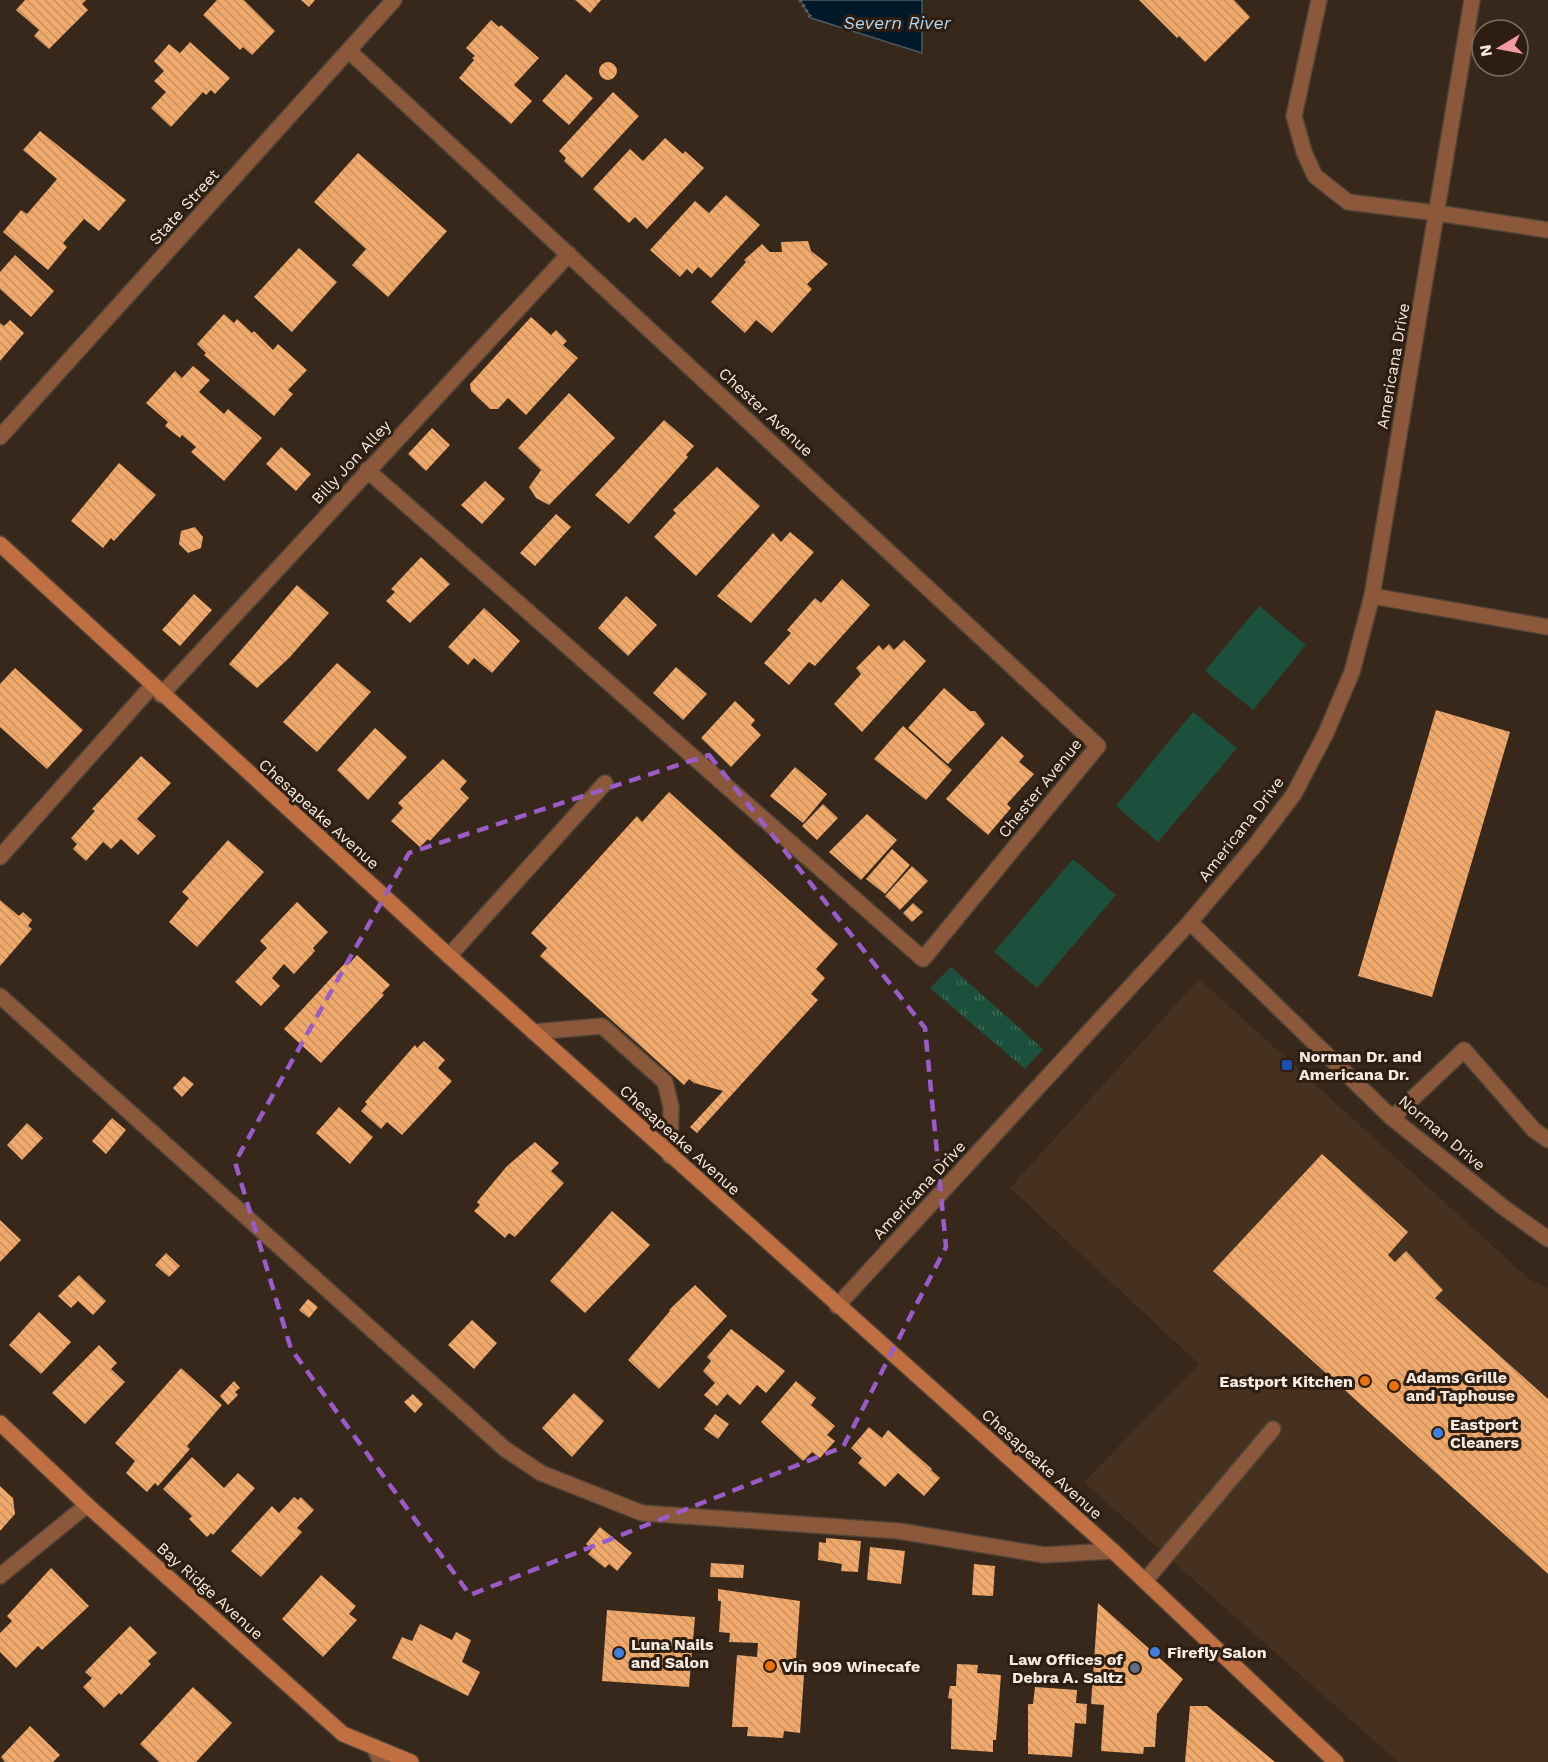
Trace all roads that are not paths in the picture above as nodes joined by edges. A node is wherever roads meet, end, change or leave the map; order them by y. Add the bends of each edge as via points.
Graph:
1 (394, 0) edge
2 (1319, 0) edge
3 (1472, 0) edge
4 (349, 51) junction
5 (1437, 213) junction
6 (1548, 230) edge
7 (569, 254) junction
8 (0, 437) edge
9 (368, 470) junction
10 (0, 544) edge
11 (1372, 596) junction
12 (1548, 627) edge
13 (157, 691) junction
14 (605, 783) dead end
15 (0, 857) edge
16 (1190, 922) junction
17 (449, 956) junction
18 (0, 996) edge
19 (533, 1032) junction
20 (1392, 1118) junction
21 (1548, 1140) edge
22 (670, 1156) junction
23 (1548, 1239) edge
24 (837, 1306) junction
25 (0, 1423) edge
26 (1273, 1429) dead end
27 (87, 1505) junction
28 (1113, 1551) junction
29 (0, 1576) edge
30 (1145, 1581) junction
31 (374, 1747) junction
32 (381, 1762) edge
33 (411, 1762) edge
34 (1336, 1762) edge

1 - 4 street, State Street
2 - 5 street via 1294,116 1315,176 1348,202
3 - 5 street, Americana Drive
4 - 7 street, Chester Avenue
4 - 8 street, State Street
5 - 6 street
5 - 11 street, Americana Drive
7 - 9 street, Billy Jon Alley
7 - 9 street, Chester Avenue via 1098,746 923,960
9 - 13 street, Billy Jon Alley
10 - 13 main road, Chesapeake Avenue
11 - 12 street
11 - 16 street, Americana Drive via 1352,672 1294,794
13 - 15 street, Billy Jon Alley
13 - 17 main road, Chesapeake Avenue
14 - 17 street
16 - 20 street, Norman Drive
16 - 24 street, Americana Drive
17 - 19 main road, Chesapeake Avenue
18 - 28 street via 505,1449 541,1473 642,1514 898,1531 1044,1555
19 - 22 main road, Chesapeake Avenue
19 - 22 street via 602,1026 665,1082 671,1107
20 - 21 street via 1464,1050 1534,1130
20 - 23 street, Norman Drive
22 - 24 main road, Chesapeake Avenue
24 - 28 main road, Chesapeake Avenue
25 - 27 main road, Bay Ridge Avenue
26 - 30 street
27 - 29 street
27 - 31 main road, Bay Ridge Avenue via 343,1734
28 - 30 main road, Chesapeake Avenue
30 - 34 main road, Chesapeake Avenue
31 - 32 street
31 - 33 main road, Bay Ridge Avenue

